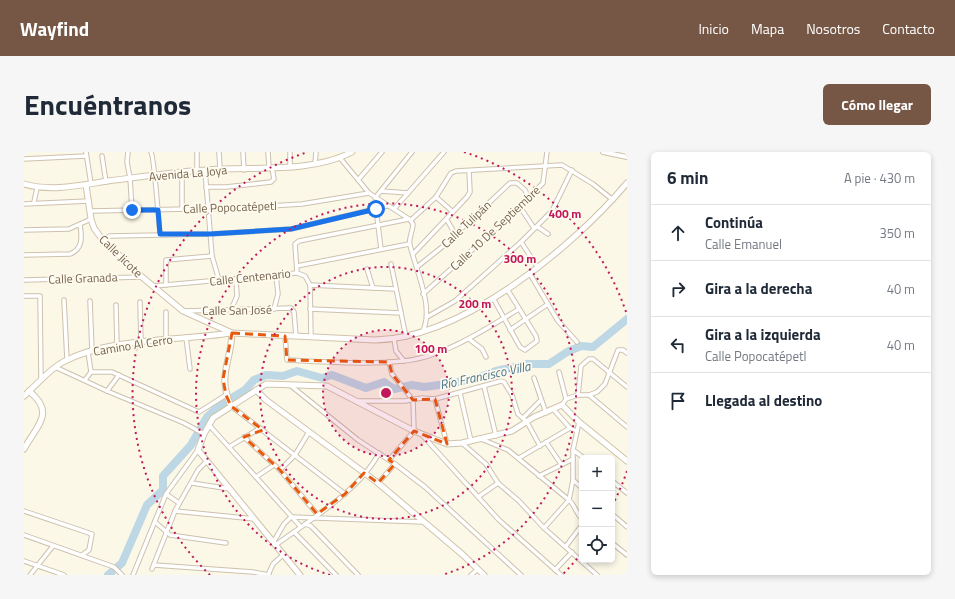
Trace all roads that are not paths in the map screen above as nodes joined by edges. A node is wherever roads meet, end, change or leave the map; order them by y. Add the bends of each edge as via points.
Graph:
1 (128, 152) edge
2 (151, 152) edge
3 (197, 152) edge
4 (219, 152) edge
5 (243, 152) edge
6 (268, 152) edge
7 (290, 152) edge
8 (316, 152) edge
9 (352, 152) edge
10 (382, 152) edge
11 (412, 152) edge
12 (444, 152) edge
13 (547, 152) edge
14 (603, 152) edge
15 (86, 154) edge
16 (102, 156) dead end
17 (627, 157) edge
18 (340, 158) junction
19 (24, 160) edge
20 (315, 164) junction
21 (544, 165) junction
22 (290, 166) junction
23 (270, 168) junction
24 (220, 169) junction
25 (197, 170) junction
26 (205, 170) junction
27 (244, 170) junction
28 (572, 170) junction
29 (469, 171) junction
30 (182, 172) junction
31 (154, 175) junction
32 (130, 178) junction
33 (358, 180) junction
34 (106, 182) junction
35 (627, 183) edge
36 (24, 184) edge
37 (88, 185) junction
38 (206, 187) junction
39 (37, 188) junction
40 (381, 191) junction
41 (369, 193) junction
42 (408, 193) junction
43 (436, 196) junction
44 (375, 198) junction
45 (529, 198) junction
46 (613, 200) junction
47 (89, 201) junction
48 (34, 202) junction
49 (24, 204) edge
50 (387, 206) junction
51 (520, 207) junction
52 (208, 208) junction
53 (182, 209) junction
54 (376, 209) junction
55 (394, 209) junction
56 (132, 210) junction
57 (158, 210) junction
58 (91, 211) junction
59 (454, 212) junction
60 (91, 219) junction
61 (410, 220) junction
62 (447, 220) junction
63 (80, 225) junction
64 (378, 226) junction
65 (534, 228) junction
66 (24, 230) edge
67 (160, 234) junction
68 (210, 234) junction
69 (455, 234) junction
70 (548, 234) dead end
71 (102, 239) junction
72 (521, 242) junction
73 (409, 244) junction
74 (381, 249) junction
75 (413, 254) junction
76 (24, 255) edge
77 (212, 256) junction
78 (391, 264) dead end
79 (297, 266) junction
80 (417, 267) junction
81 (538, 268) junction
82 (367, 270) dead end
83 (297, 274) junction
84 (530, 274) junction
85 (276, 275) junction
86 (142, 276) junction
87 (236, 279) junction
88 (24, 280) edge
89 (219, 280) junction
90 (166, 285) junction
91 (310, 285) junction
92 (154, 286) junction
93 (372, 288) junction
94 (395, 289) junction
95 (507, 289) junction
96 (423, 294) junction
97 (24, 296) edge
98 (493, 298) junction
99 (64, 300) dead end
100 (90, 301) dead end
101 (140, 302) dead end
102 (548, 304) junction
103 (116, 305) dead end
104 (274, 309) junction
105 (310, 309) junction
106 (519, 309) junction
107 (231, 310) junction
108 (183, 311) junction
109 (166, 312) dead end
110 (401, 313) junction
111 (427, 317) junction
112 (504, 319) junction
113 (526, 319) junction
114 (510, 330) junction
115 (232, 332) junction
116 (423, 332) junction
117 (285, 336) junction
118 (296, 336) junction
119 (186, 337) junction
120 (311, 337) junction
121 (406, 337) junction
122 (469, 338) junction
123 (166, 339) junction
124 (394, 339) junction
125 (577, 342) dead end
126 (141, 343) junction
127 (117, 346) junction
128 (90, 352) junction
129 (627, 352) edge
130 (486, 357) dead end
131 (67, 360) junction
132 (389, 362) junction
133 (404, 362) junction
134 (55, 367) junction
135 (190, 369) dead end
136 (91, 372) junction
137 (559, 372) dead end
138 (609, 374) junction
139 (119, 375) junction
140 (534, 378) dead end
141 (41, 380) junction
142 (85, 380) junction
143 (288, 384) junction
144 (626, 385) edge
145 (484, 386) junction
146 (256, 390) junction
147 (108, 391) junction
148 (29, 392) junction
149 (460, 393) junction
150 (226, 395) junction
151 (578, 395) junction
152 (589, 395) junction
153 (24, 396) edge
154 (566, 399) junction
155 (413, 400) junction
156 (435, 400) junction
157 (541, 400) junction
158 (358, 401) junction
159 (562, 405) junction
160 (231, 406) junction
161 (553, 409) junction
162 (546, 413) junction
163 (525, 420) junction
164 (579, 422) junction
165 (209, 425) junction
166 (627, 427) edge
167 (260, 428) junction
168 (570, 428) junction
169 (414, 431) junction
170 (577, 431) junction
171 (308, 432) junction
172 (204, 434) junction
173 (422, 435) junction
174 (496, 436) junction
175 (244, 437) junction
176 (480, 439) junction
177 (471, 441) junction
178 (546, 442) junction
179 (462, 443) junction
180 (447, 444) junction
181 (540, 446) junction
182 (229, 448) junction
183 (24, 449) edge
184 (198, 450) junction
185 (573, 450) junction
186 (378, 453) junction
187 (295, 455) junction
188 (580, 455) edge
189 (518, 458) junction
190 (573, 459) junction
191 (389, 460) junction
192 (207, 461) junction
193 (627, 461) edge
194 (394, 464) junction
195 (561, 464) junction
196 (274, 465) junction
197 (280, 470) junction
198 (364, 473) junction
199 (540, 476) junction
200 (256, 477) junction
201 (573, 480) junction
202 (192, 483) junction
203 (378, 483) junction
204 (498, 483) junction
205 (615, 483) edge
206 (579, 485) edge
207 (230, 489) junction
208 (627, 493) edge
209 (166, 494) junction
210 (346, 494) junction
211 (478, 497) junction
212 (569, 500) junction
213 (179, 503) junction
214 (24, 511) edge
215 (175, 511) junction
216 (317, 514) junction
217 (579, 516) edge
218 (615, 516) edge
219 (291, 517) junction
220 (312, 518) junction
221 (255, 519) junction
222 (155, 522) junction
223 (424, 522) junction
224 (305, 524) junction
225 (300, 526) junction
226 (627, 526) edge
227 (580, 527) edge
228 (544, 528) junction
229 (294, 532) junction
230 (166, 533) junction
231 (24, 535) edge
232 (226, 543) dead end
233 (275, 543) junction
234 (615, 545) edge
235 (53, 546) junction
236 (566, 546) junction
237 (572, 552) junction
238 (284, 554) junction
239 (82, 555) junction
240 (627, 555) edge
241 (24, 561) edge
242 (154, 565) junction
243 (38, 566) junction
244 (152, 569) dead end
245 (478, 569) junction
246 (555, 570) junction
247 (237, 574) edge
248 (30, 575) edge
249 (63, 575) edge
250 (122, 575) edge
251 (133, 575) edge
252 (268, 575) edge
253 (300, 575) edge
254 (336, 575) edge
255 (358, 575) edge
256 (471, 575) edge
257 (484, 575) edge
258 (520, 575) edge
259 (561, 575) edge
260 (597, 575) edge

1 - 32 street via 126,162
2 - 31 street
3 - 25 street
4 - 24 street
5 - 27 street
6 - 23 street
7 - 22 street
8 - 20 street
9 - 18 main road, Avenida La Joya
10 - 33 street
11 - 40 street
12 - 42 street
13 - 21 street, Calle 10 De Septiembre
14 - 17 street
15 - 19 street
15 - 37 street
16 - 34 street
18 - 20 main road, Avenida La Joya
18 - 33 street
20 - 22 main road, Avenida La Joya
21 - 28 street via 562,165
21 - 29 street
21 - 45 street, Calle 10 De Septiembre via 543,183
22 - 23 main road, Avenida La Joya
23 - 27 main road, Avenida La Joya
23 - 38 street via 274,179 271,182
24 - 26 main road, Avenida La Joya
24 - 27 main road, Avenida La Joya
25 - 26 main road, Avenida La Joya
25 - 30 main road, Avenida La Joya
26 - 38 street
28 - 46 street
28 - 65 street via 552,211
29 - 43 street via 451,173
29 - 59 street via 470,192
30 - 31 main road, Avenida La Joya
30 - 53 street
31 - 32 main road, Avenida La Joya
31 - 57 street
32 - 34 main road, Avenida La Joya
32 - 56 street
33 - 41 street
34 - 37 main road, Avenida La Joya
35 - 46 main road
36 - 39 main road, Avenida La Joya
37 - 39 main road, Avenida La Joya
37 - 47 main road, Calle Jicote
38 - 52 street
39 - 48 street
40 - 42 street
40 - 44 street
41 - 44 street
41 - 52 street, Calle Popocatépetl via 302,204
42 - 55 street
43 - 59 street
43 - 61 street
44 - 50 street
45 - 51 street, Calle 10 De Septiembre
45 - 69 street, Calle Tulipán via 525,190 514,182 510,183
46 - 81 main road via 562,249
47 - 48 street
47 - 58 main road, Calle Jicote
48 - 49 street
50 - 54 street
50 - 55 street
51 - 65 street
51 - 96 street, Calle 10 De Septiembre
52 - 53 street, Calle Popocatépetl
52 - 68 street
53 - 57 street, Calle Popocatépetl
54 - 64 street
54 - 68 street via 291,229
55 - 61 street
56 - 57 street, Calle Popocatépetl
56 - 58 street, Calle Popocatépetl
57 - 67 street
58 - 60 main road, Calle Jicote
59 - 62 street
60 - 63 street
60 - 71 main road, Calle Jicote
61 - 64 street, Calle Centenario
61 - 73 street via 413,230
62 - 69 street
62 - 75 street
63 - 66 street via 69,229
63 - 76 street via 82,237 76,252
64 - 74 street
64 - 79 street, Calle Centenario via 299,242 295,244
65 - 70 street via 538,227
65 - 72 street
67 - 68 street
67 - 71 street via 110,236
68 - 77 street
69 - 80 street, Calle Tulipán
71 - 86 main road, Calle Jicote
72 - 81 street
72 - 111 street via 454,301
73 - 74 street
73 - 75 street
74 - 79 street
75 - 80 street
77 - 89 street
77 - 90 street via 166,260
78 - 94 street
79 - 83 street, Calle Centenario
80 - 96 street
81 - 84 main road
82 - 93 street
83 - 85 street, Calle Centenario
83 - 91 street via 305,276
84 - 95 main road
84 - 102 street
85 - 87 street, Calle Centenario
85 - 104 street via 278,294
86 - 88 street, Calle Granada
86 - 92 main road, Calle Jicote
87 - 89 street, Calle Centenario
87 - 107 street via 237,296
89 - 90 street, Calle Centenario
90 - 92 street, Calle Centenario
91 - 93 street
91 - 105 street
92 - 108 main road, Calle Jicote
93 - 94 street
94 - 110 street
95 - 98 main road
95 - 106 street
96 - 111 street
97 - 141 street via 40,296
98 - 112 street
98 - 116 main road
99 - 131 street
100 - 128 street
101 - 126 street
102 - 113 street
102 - 125 street via 558,321
103 - 127 street
104 - 107 street, Calle San José
104 - 118 street, Calle San José via 291,308 294,312
105 - 110 street
105 - 120 street
106 - 112 street
106 - 113 street
107 - 108 street, Calle San José
108 - 115 main road, Calle Jicote
109 - 123 street
110 - 121 street
111 - 116 street
112 - 114 street
112 - 122 street
113 - 114 street
113 - 114 street via 536,336 535,344 525,350 522,349
115 - 117 main road
115 - 119 main road, Camino Al Cerro
115 - 150 main road via 231,348 223,379
116 - 121 main road
117 - 118 main road
117 - 132 street via 287,360
118 - 120 main road
119 - 123 main road, Camino Al Cerro
119 - 135 street
120 - 124 main road
121 - 124 main road
122 - 130 street via 482,349
122 - 133 street via 438,352
123 - 126 main road, Camino Al Cerro
124 - 133 street via 396,351
126 - 127 main road, Camino Al Cerro
127 - 128 main road, Camino Al Cerro
128 - 131 main road, Camino Al Cerro
128 - 136 street
129 - 138 street via 618,350
131 - 134 main road, Camino Al Cerro
132 - 133 street
132 - 155 street via 392,374
134 - 141 main road, Camino Al Cerro
134 - 142 street
136 - 139 street via 112,372
136 - 142 street
137 - 154 street
138 - 144 street
138 - 151 street via 593,359 589,359 580,366
138 - 152 street via 605,384 597,392
139 - 147 street
139 - 150 street via 199,412
140 - 157 street
141 - 148 main road, Camino Al Cerro
142 - 147 street
143 - 146 main road via 266,384
143 - 158 main road via 327,386
143 - 186 street
145 - 149 street
145 - 163 street via 504,382 512,395 518,414
145 - 174 street
146 - 160 main road
146 - 171 main road
147 - 172 street
148 - 153 main road, Camino Al Cerro
148 - 183 main road via 39,399 43,412
149 - 156 street via 449,394
149 - 177 street
150 - 160 main road
151 - 152 street
151 - 154 street
152 - 166 street
154 - 159 street
155 - 156 street
155 - 158 street
155 - 169 street
156 - 180 street
157 - 162 street
157 - 163 street
158 - 169 main road
159 - 161 main road
159 - 164 main road
160 - 165 main road via 213,418
160 - 167 street
161 - 162 main road
161 - 168 street
162 - 163 main road
163 - 174 main road via 512,431
163 - 181 street
164 - 170 street
164 - 193 main road
165 - 172 main road
165 - 182 street
167 - 175 street
167 - 187 street
168 - 170 street
168 - 178 street
169 - 173 main road
169 - 191 street
170 - 185 street
171 - 187 street
171 - 198 main road
172 - 184 main road
173 - 180 main road
173 - 211 street
174 - 176 main road
175 - 182 street
175 - 196 street
176 - 177 main road
176 - 189 street via 508,450
177 - 179 main road
178 - 181 street
178 - 195 street
179 - 180 main road
179 - 204 street via 486,464
181 - 189 street
182 - 200 street
184 - 192 main road
184 - 209 street
185 - 188 street
185 - 190 street
186 - 191 street
186 - 198 street via 373,464
187 - 197 street
187 - 210 street
189 - 199 street
190 - 195 street
190 - 201 street
191 - 194 street
192 - 202 street via 198,470
192 - 207 main road
194 - 203 street
194 - 258 street via 442,501
195 - 199 street
196 - 197 street
196 - 200 street
197 - 216 street
198 - 203 main road
198 - 210 street
199 - 212 street
200 - 219 street
201 - 206 street
201 - 212 street
202 - 207 street
202 - 213 street
203 - 223 main road
204 - 211 street
204 - 228 street via 519,500
205 - 208 street
207 - 221 main road
209 - 213 street
209 - 222 street
210 - 216 street
211 - 246 street via 499,520
212 - 217 street
212 - 228 street
213 - 215 street
214 - 239 street via 92,534 89,550
215 - 221 street
215 - 230 street
216 - 220 street
218 - 226 street
219 - 220 street
219 - 225 street
219 - 233 street via 284,524
220 - 223 street
220 - 224 street
221 - 233 main road
222 - 230 street
222 - 251 street
223 - 245 main road
224 - 225 street
224 - 255 street via 311,526
225 - 229 street
227 - 236 street
228 - 236 street
229 - 233 street
229 - 254 street
230 - 232 street via 181,538
230 - 242 street
231 - 235 street
233 - 238 main road
234 - 240 street
235 - 239 street
235 - 243 street
236 - 237 street
237 - 246 street
237 - 260 street
238 - 252 street via 273,564
238 - 253 main road
239 - 250 street via 114,567
241 - 243 street
242 - 244 street
242 - 247 street
243 - 248 street
243 - 249 street
245 - 256 street
245 - 257 main road
246 - 259 street
247 - 252 street

